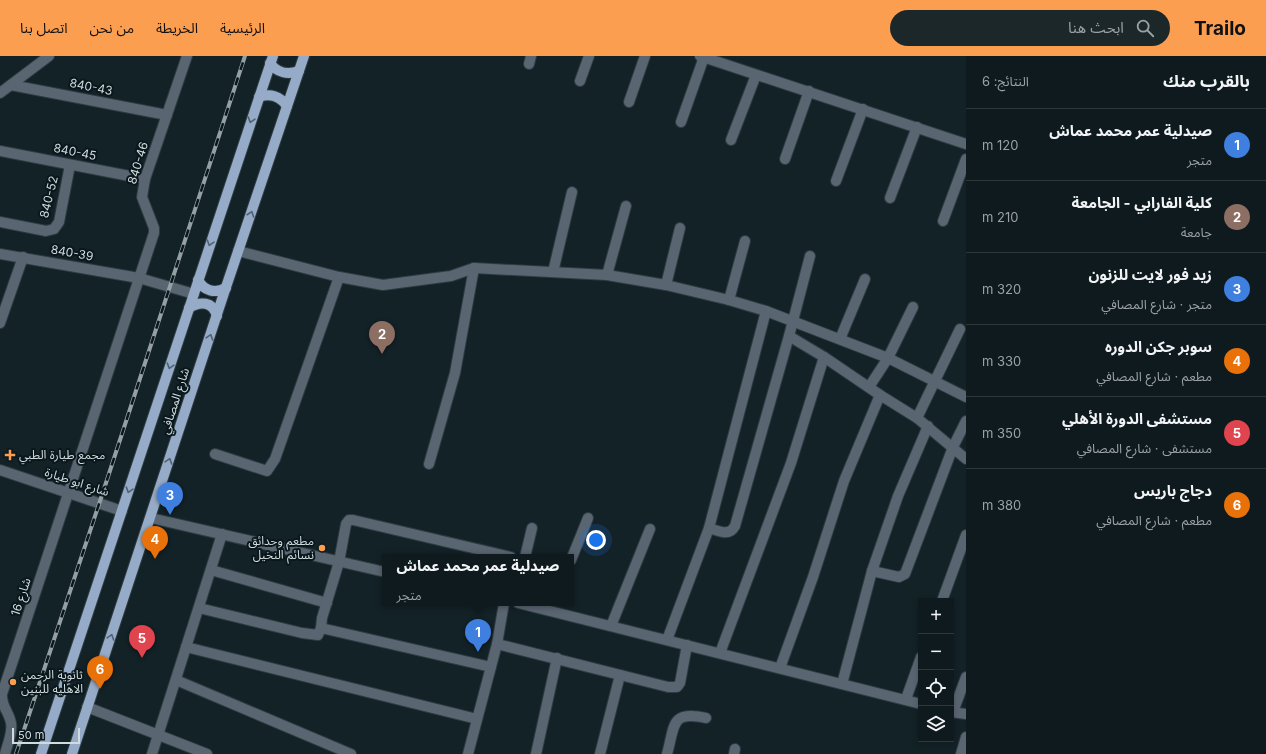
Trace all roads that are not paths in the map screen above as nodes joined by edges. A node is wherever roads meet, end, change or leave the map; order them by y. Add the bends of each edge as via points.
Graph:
1 (49, 56) edge
2 (187, 56) edge
3 (304, 56) edge
4 (589, 56) edge
5 (645, 56) edge
6 (702, 57) edge
7 (271, 59) edge
8 (299, 71) junction
9 (756, 75) junction
10 (580, 81) dead end
11 (11, 85) junction
12 (809, 91) junction
13 (0, 93) edge
14 (259, 97) junction
15 (629, 102) dead end
16 (287, 106) junction
17 (863, 109) junction
18 (167, 115) junction
19 (681, 122) dead end
20 (917, 127) junction
21 (731, 140) dead end
22 (966, 144) edge
23 (0, 151) edge
24 (966, 158) edge
25 (785, 159) dead end
26 (70, 165) junction
27 (145, 179) junction
28 (836, 181) dead end
29 (572, 192) dead end
30 (890, 198) dead end
31 (626, 206) dead end
32 (943, 221) dead end
33 (0, 222) edge
34 (680, 228) dead end
35 (745, 241) dead end
36 (238, 251) junction
37 (0, 254) edge
38 (810, 256) dead end
39 (23, 258) junction
40 (474, 268) junction
41 (552, 272) junction
42 (607, 275) junction
43 (339, 277) junction
44 (139, 278) junction
45 (865, 279) dead end
46 (198, 280) junction
47 (666, 285) junction
48 (226, 288) junction
49 (194, 294) junction
50 (729, 300) junction
51 (913, 307) dead end
52 (189, 308) junction
53 (766, 310) junction
54 (217, 316) junction
55 (792, 321) junction
56 (0, 323) edge
57 (960, 329) dead end
58 (789, 336) junction
59 (840, 339) junction
60 (824, 357) junction
61 (888, 358) junction
62 (935, 382) junction
63 (869, 387) junction
64 (880, 395) junction
65 (966, 397) edge
66 (917, 418) junction
67 (966, 421) edge
68 (928, 426) junction
69 (953, 447) junction
70 (215, 454) dead end
71 (966, 459) edge
72 (429, 464) dead end
73 (0, 470) edge
74 (69, 493) junction
75 (122, 511) junction
76 (151, 518) junction
77 (588, 518) dead end
78 (532, 528) dead end
79 (709, 528) junction
80 (650, 529) dead end
81 (222, 534) junction
82 (966, 535) edge
83 (498, 554) edge
84 (527, 554) edge
85 (573, 554) edge
86 (339, 562) junction
87 (211, 570) junction
88 (382, 571) edge
89 (872, 571) junction
90 (943, 598) edge
91 (327, 603) junction
92 (503, 606) edge
93 (553, 607) edge
94 (199, 608) junction
95 (611, 626) junction
96 (321, 628) junction
97 (667, 640) junction
98 (497, 644) junction
99 (687, 645) junction
100 (186, 647) junction
101 (720, 653) junction
102 (557, 658) junction
103 (918, 666) edge
104 (491, 667) junction
105 (780, 668) junction
106 (620, 675) junction
107 (966, 677) edge
108 (176, 680) junction
109 (842, 684) junction
110 (1, 699) edge
111 (906, 699) junction
112 (918, 703) edge
113 (87, 707) junction
114 (954, 707) edge
115 (954, 712) edge
116 (966, 714) edge
117 (706, 718) dead end
118 (478, 719) junction
119 (158, 735) junction
120 (966, 737) edge
121 (5, 754) edge
122 (41, 754) edge
123 (72, 754) edge
124 (152, 754) edge
125 (207, 754) edge
126 (351, 754) edge
127 (470, 754) edge
128 (536, 754) edge
129 (600, 754) edge
130 (667, 754) edge
131 (961, 754) edge

1 - 11 street
2 - 18 street, 840-46
3 - 8 main road, شارع المصافي
4 - 10 street
5 - 15 street
6 - 9 street
6 - 19 street
7 - 8 main road via 276,69 281,72
7 - 14 main road, شارع المصافي
8 - 16 main road, شارع المصافي
9 - 12 street
9 - 21 street
11 - 13 street
11 - 18 street, 840-43
12 - 17 street
12 - 25 street
14 - 16 main road via 273,96
14 -> 46 main road, شارع المصافي
36 -> 16 main road, شارع المصافي
17 - 20 street
17 - 28 street
18 - 27 street, 840-46
20 - 22 street
20 - 30 street
23 - 26 street, 840-45
24 - 32 street
26 - 27 street, 840-45
26 - 33 street, 840-52 via 58,222 54,229 46,231
27 - 44 street, 840-46 via 142,197 154,234
29 - 41 street
31 - 42 street
34 - 47 street
35 - 50 street
36 - 43 street
36 - 48 main road, شارع المصافي
37 - 39 street, 840-39
38 - 55 street
39 - 44 street, 840-39
39 - 56 street
40 - 41 street
40 - 43 street via 451,276 383,285
40 - 72 street via 454,373
41 - 42 street
42 - 47 street
43 - 70 street via 275,458 267,471
44 - 49 street, 840-39
44 - 74 street, 840-46
45 - 59 street
46 - 48 main road via 201,286 212,291
46 - 49 main road, شارع المصافي
47 - 50 street
48 - 54 main road, شارع المصافي
49 - 52 main road, شارع المصافي
50 - 53 street
51 - 61 street
52 - 54 main road via 204,303 214,309
52 -> 75 main road, شارع المصافي
53 - 55 street
53 - 79 street
76 -> 54 main road, شارع المصافي
55 - 58 street
55 - 59 street
57 - 62 street
58 - 60 street
58 - 79 street via 735,526 728,533
59 - 61 street
60 - 63 street
60 - 101 street via 791,463
61 - 62 street
61 - 63 street
62 - 65 street
62 - 66 street
63 - 64 street
64 - 66 street
64 - 105 street via 844,481
66 - 68 street
67 - 69 street
68 - 69 street
68 - 89 street via 898,496
69 - 71 street
69 - 89 street via 905,574 899,577
73 - 74 street, شارع ابو طيارة
74 - 75 street, شارع ابو طيارة
74 - 110 street, شارع 16
75 - 122 main road, شارع المصافي
76 - 81 street
113 -> 76 main road, شارع المصافي
77 - 85 street
78 - 84 street
79 - 97 street
80 - 95 street
81 - 86 street
81 - 87 street
82 - 90 street
83 - 86 street via 349,520
86 - 88 street
86 - 91 street
87 - 91 street
87 - 94 street
89 - 109 street
91 - 96 street
92 - 98 street
93 - 95 street
94 - 96 street via 302,633 318,635
94 - 100 street
95 - 97 street
96 - 104 street
97 - 99 street
98 - 102 street
98 - 104 street
99 - 101 street
99 - 106 street via 677,687
100 - 108 street
100 - 118 street
101 - 105 street
102 - 106 street
102 - 128 street
103 - 111 street
104 - 118 street
105 - 109 street
106 - 129 street
107 - 114 street
108 - 119 street
108 - 126 street
109 - 111 street
110 - 121 street, شارع 16 via 12,730
111 - 112 street
113 - 119 street
113 - 123 main road, شارع المصافي
115 - 116 street
117 - 130 street via 687,715 681,717 676,722
118 - 127 street
119 - 124 street
119 - 125 street
120 - 131 street

